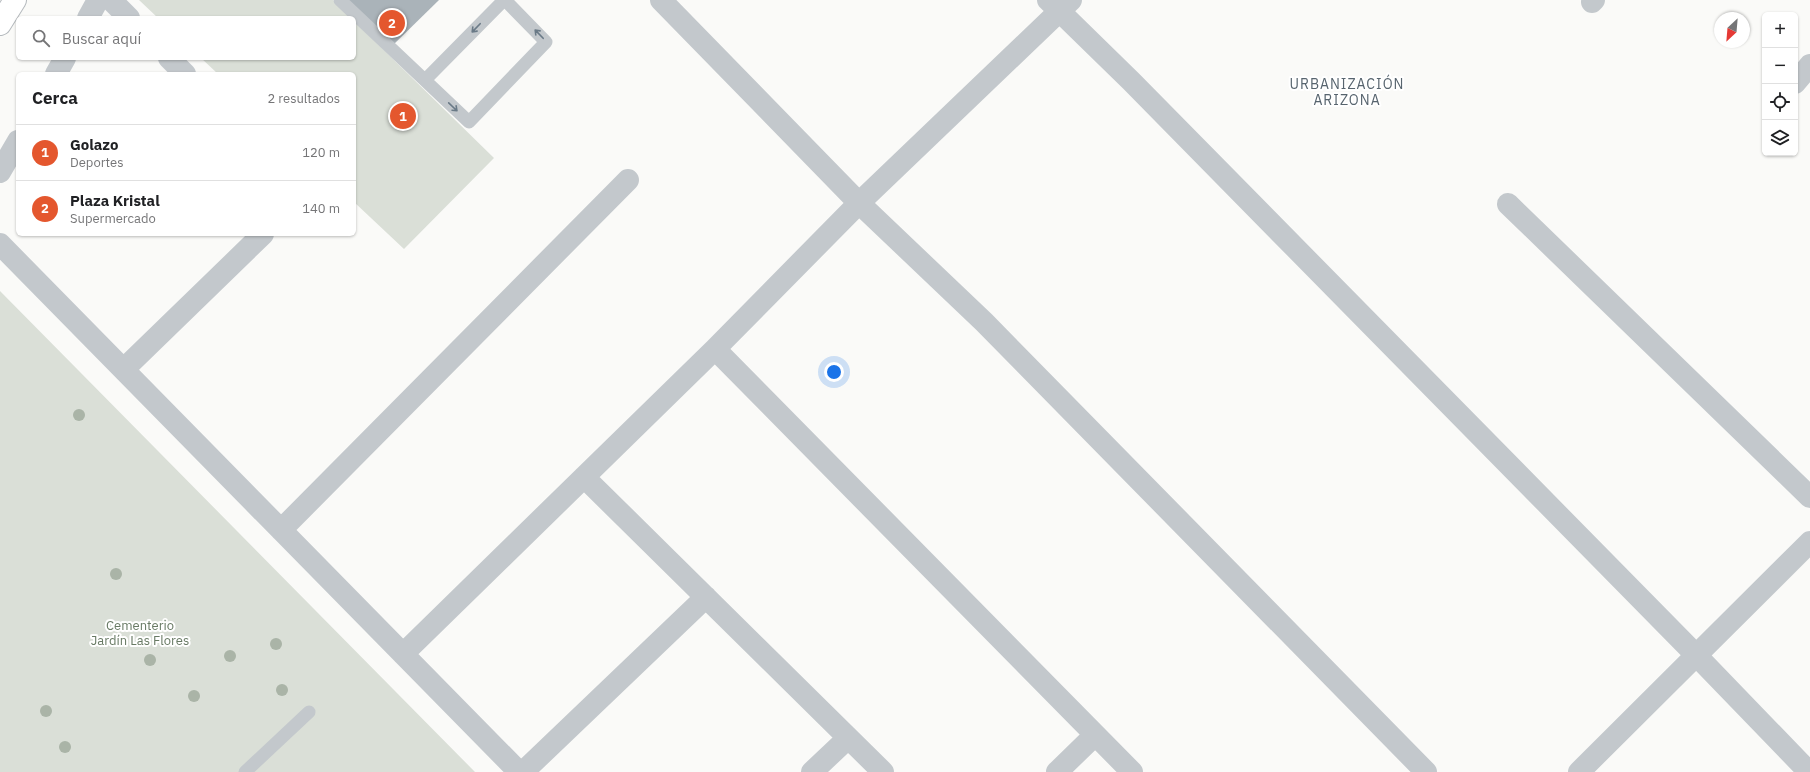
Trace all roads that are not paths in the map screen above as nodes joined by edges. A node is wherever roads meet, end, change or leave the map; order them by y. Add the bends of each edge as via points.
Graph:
1 (15, 0) edge
2 (98, 0) edge
3 (111, 0) edge
4 (340, 0) edge
5 (505, 0) edge
6 (661, 0) edge
7 (1060, 4) edge
8 (89, 16) edge
9 (127, 16) edge
10 (0, 24) edge
11 (64, 60) edge
12 (171, 60) edge
13 (1810, 66) edge
14 (57, 72) edge
15 (183, 72) edge
16 (425, 80) junction
17 (1798, 80) edge
18 (16, 144) edge
19 (0, 172) edge
20 (628, 180) dead end
21 (859, 203) junction
22 (1508, 204) dead end
23 (261, 236) edge
24 (0, 244) edge
25 (715, 349) junction
26 (124, 370) junction
27 (584, 477) junction
28 (1810, 496) edge
29 (281, 530) junction
30 (1810, 542) edge
31 (706, 597) junction
32 (403, 654) junction
33 (1696, 655) junction
34 (309, 712) dead end
35 (1095, 736) junction
36 (848, 738) junction
37 (245, 772) edge
38 (519, 772) edge
39 (523, 772) edge
40 (812, 772) edge
41 (883, 772) edge
42 (1057, 772) edge
43 (1132, 772) edge
44 (1426, 772) edge
45 (1579, 772) edge
46 (1809, 772) edge

1 - 10 highway
2 - 8 street
3 - 9 street
4 - 16 lane
5 -> 16 lane
16 -> 5 lane via 469,122 546,42
6 - 21 street
7 - 21 street
7 - 33 street via 1131,80
11 - 14 street
12 - 15 street
13 - 17 street
18 - 19 street
20 - 29 street
21 - 25 street
21 - 44 street via 984,322
22 - 28 street
23 - 26 street
24 - 26 street
25 - 27 street
25 - 35 street
26 - 29 street
27 - 31 street
27 - 32 street
29 - 32 street
30 - 33 street
31 - 36 street
31 - 39 street
32 - 38 street
33 - 45 street
33 - 46 street
34 - 37 lane
35 - 42 street
35 - 43 street
36 - 40 street
36 - 41 street

